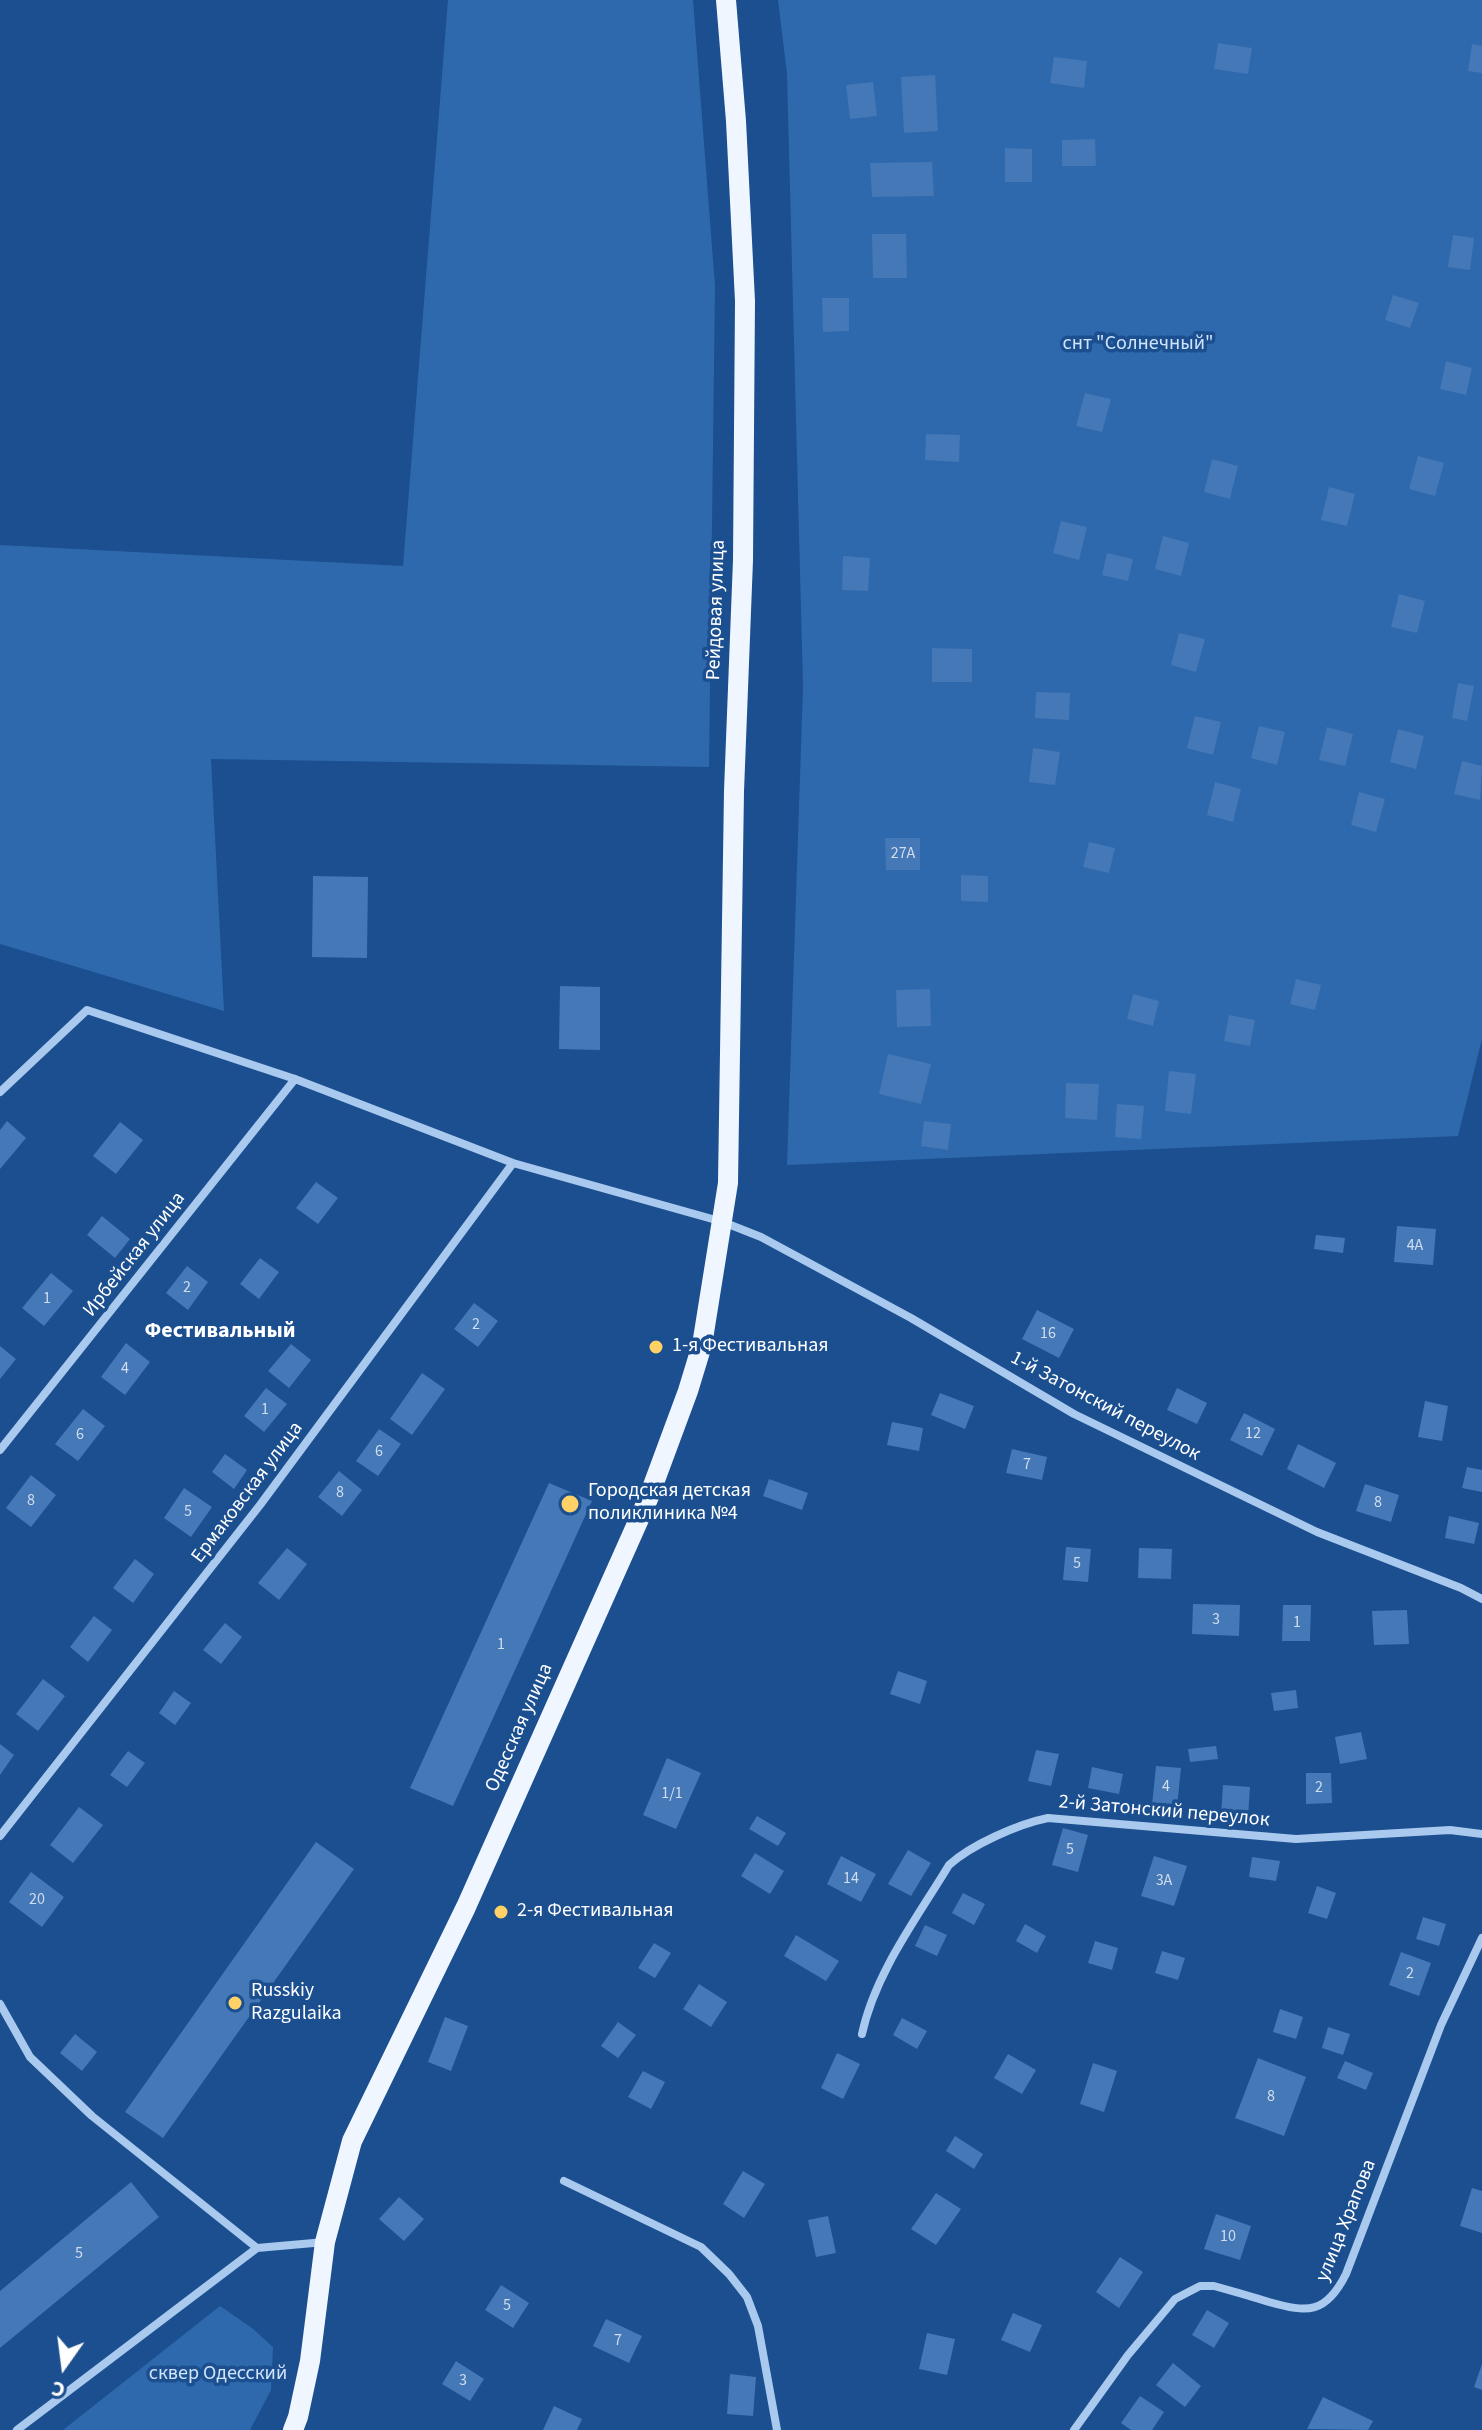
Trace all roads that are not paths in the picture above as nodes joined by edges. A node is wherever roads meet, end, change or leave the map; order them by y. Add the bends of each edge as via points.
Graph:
1 (726, 0) edge
2 (295, 1079) junction
3 (0, 1092) edge
4 (513, 1163) junction
5 (723, 1222) junction
6 (0, 1450) edge
7 (1482, 1599) edge
8 (1482, 1834) edge
9 (0, 1836) edge
10 (1482, 1938) edge
11 (0, 2004) edge
12 (862, 2034) dead end
13 (564, 2181) dead end
14 (325, 2242) junction
15 (257, 2248) junction
16 (17, 2430) edge
17 (293, 2430) edge
18 (777, 2430) edge
19 (1074, 2430) edge

1 - 5 main road, Рейдовая улица via 745,301 743,560
2 - 3 street, 1-й Затонский переулок via 87,1010
2 - 4 street, 1-й Затонский переулок
2 - 6 street, Ирбейская улица
4 - 5 street, 1-й Затонский переулок
4 - 9 street, Ермаковская улица via 260,1505
5 - 7 street, 1-й Затонский переулок via 911,1318 1074,1414 1317,1532
5 - 14 main road, Одесская улица via 702,1345 648,1499 471,1896 352,2141
8 - 12 street, 2-й Затонский переулок via 1450,1830 1296,1839 1048,1818 1031,1822 949,1865 882,1978
10 - 19 street, улица Храпова via 1441,2025 1346,2274 1332,2298 1310,2310 1214,2286 1187,2291 1128,2355
11 - 15 street via 30,2057 92,2116
13 - 18 street via 701,2247 729,2274 747,2297 758,2326
14 - 15 street
14 - 17 main road, Одесская улица via 310,2361
15 - 16 street

